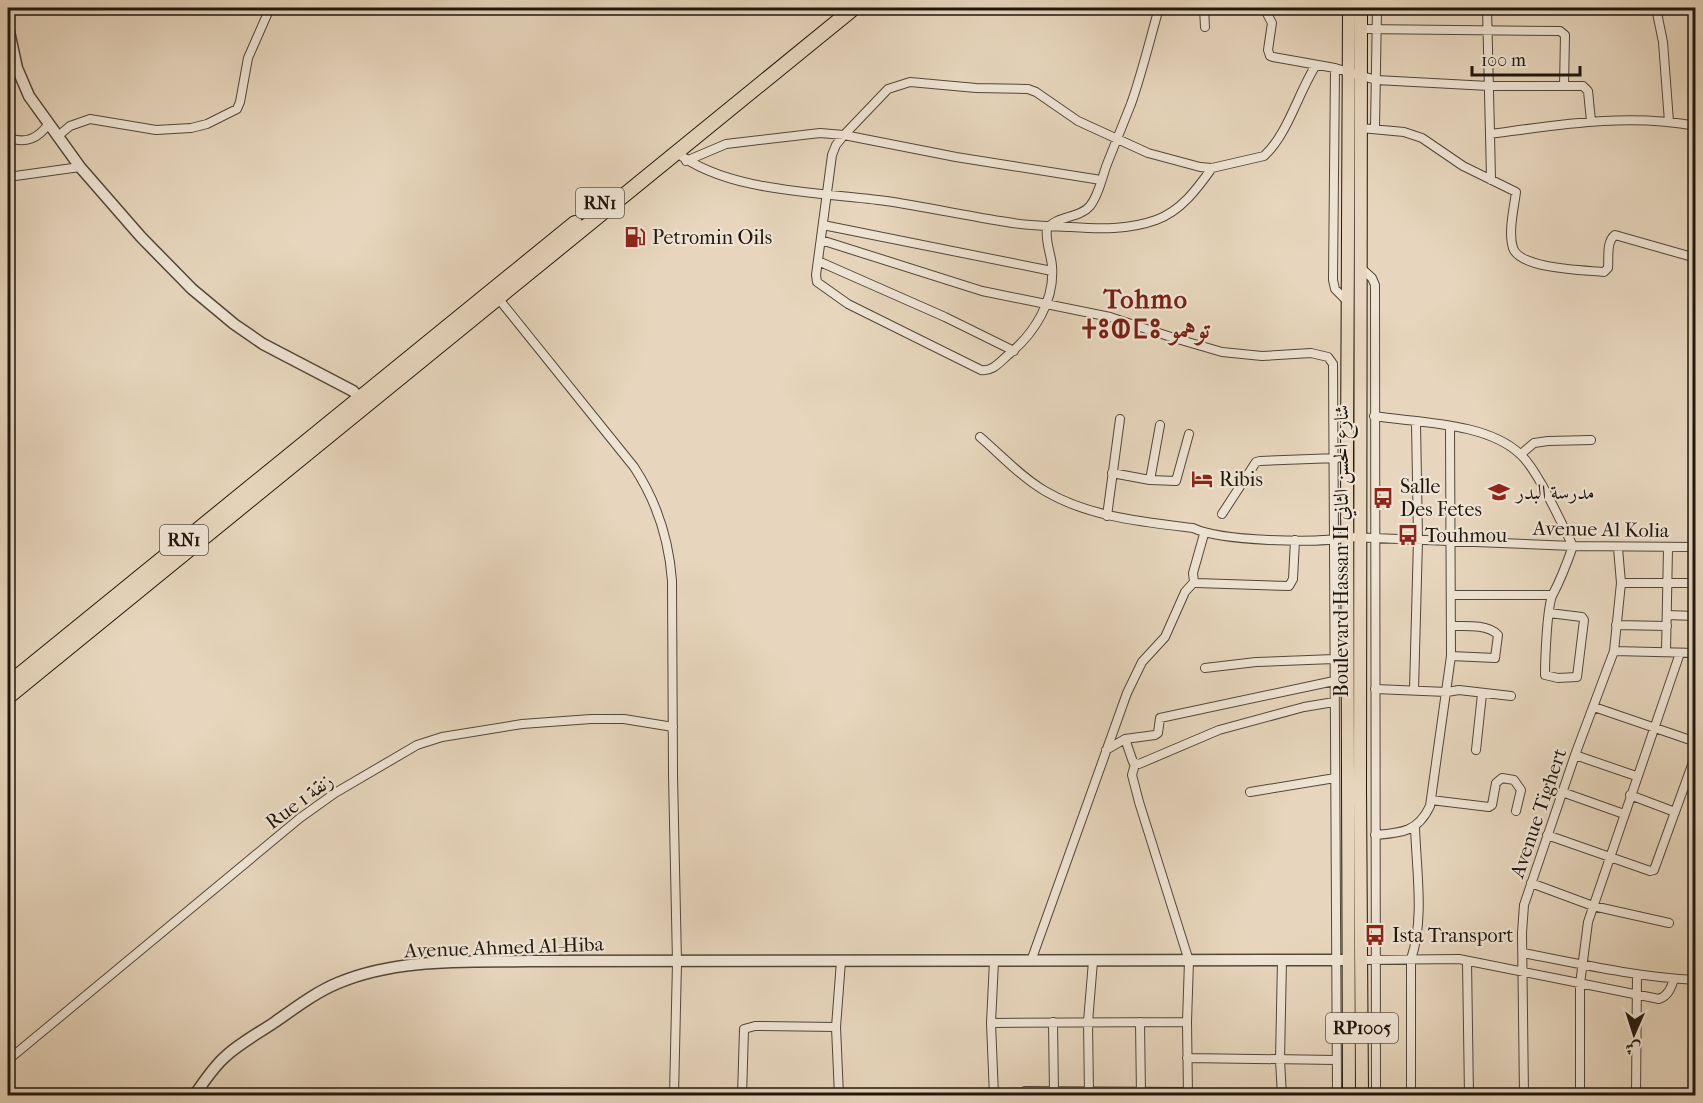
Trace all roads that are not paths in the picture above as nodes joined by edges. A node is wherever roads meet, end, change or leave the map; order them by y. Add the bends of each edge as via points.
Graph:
1 (270, 8) edge
2 (840, 8) edge
3 (854, 8) edge
4 (1160, 8) edge
5 (1204, 8) edge
6 (1264, 8) edge
7 (1348, 8) edge
8 (1361, 8) edge
9 (1377, 8) edge
10 (1487, 8) edge
11 (1656, 8) edge
12 (8, 27) edge
13 (1205, 27) dead end
14 (1361, 29) junction
15 (1377, 29) junction
16 (1489, 29) junction
17 (1316, 65) junction
18 (1335, 68) junction
19 (1355, 73) junction
20 (1376, 80) junction
21 (1489, 86) junction
22 (1564, 86) junction
23 (1591, 121) junction
24 (1669, 122) junction
25 (49, 123) junction
26 (1695, 126) edge
27 (1361, 128) junction
28 (1375, 128) junction
29 (1490, 134) junction
30 (844, 135) junction
31 (58, 136) junction
32 (8, 137) edge
33 (1117, 138) junction
34 (681, 156) junction
35 (80, 167) junction
36 (1212, 168) junction
37 (8, 177) edge
38 (1101, 180) junction
39 (1491, 180) junction
40 (826, 194) junction
41 (823, 225) junction
42 (1048, 226) junction
43 (821, 240) junction
44 (1695, 258) edge
45 (819, 261) junction
46 (1361, 268) junction
47 (1052, 271) junction
48 (498, 298) junction
49 (1349, 303) junction
50 (1045, 305) junction
51 (1014, 351) junction
52 (364, 401) junction
53 (1374, 416) junction
54 (1120, 419) dead end
55 (1416, 422) junction
56 (1160, 425) dead end
57 (1450, 426) junction
58 (1189, 434) dead end
59 (980, 437) dead end
60 (1591, 440) dead end
61 (1521, 454) junction
62 (1347, 457) junction
63 (1333, 458) junction
64 (1112, 473) junction
65 (1150, 480) junction
66 (1222, 514) dead end
67 (1107, 516) junction
68 (1204, 534) junction
69 (1348, 537) junction
70 (1362, 538) junction
71 (1375, 538) junction
72 (1295, 540) junction
73 (1418, 540) junction
74 (1333, 541) junction
75 (1450, 541) junction
76 (1573, 546) junction
77 (1695, 547) edge
78 (1618, 548) junction
79 (1668, 548) junction
80 (1194, 582) junction
81 (1667, 582) junction
82 (1621, 583) junction
83 (1695, 583) edge
84 (1552, 595) junction
85 (1452, 596) junction
86 (1549, 614) junction
87 (1667, 615) junction
88 (1695, 616) edge
89 (1616, 625) junction
90 (1451, 626) junction
91 (1667, 626) junction
92 (1614, 651) junction
93 (1666, 652) junction
94 (1680, 652) junction
95 (1695, 653) edge
96 (1451, 656) junction
97 (1334, 659) junction
98 (1205, 668) dead end
99 (1334, 681) junction
100 (8, 684) edge
101 (1375, 689) junction
102 (1414, 690) junction
103 (1447, 692) junction
104 (1482, 694) junction
105 (1511, 696) dead end
106 (8, 697) edge
107 (1334, 702) junction
108 (1594, 707) junction
109 (1654, 727) junction
110 (673, 728) junction
111 (1125, 739) junction
112 (1695, 742) edge
113 (1106, 750) junction
114 (1476, 750) dead end
115 (1695, 754) edge
116 (1575, 755) junction
117 (1135, 764) junction
118 (1636, 776) junction
119 (1335, 778) junction
120 (1250, 792) dead end
121 (1562, 792) junction
122 (1630, 795) junction
123 (1431, 800) junction
124 (1516, 811) dead end
125 (1675, 812) junction
126 (1624, 814) junction
127 (1415, 826) junction
128 (1375, 835) junction
129 (1547, 835) junction
130 (1611, 857) junction
131 (1531, 883) junction
132 (1593, 906) junction
133 (1669, 923) dead end
134 (1523, 953) junction
135 (1411, 959) junction
136 (1282, 960) junction
137 (1335, 960) junction
138 (1356, 960) junction
139 (1376, 960) junction
140 (994, 961) junction
141 (1031, 961) junction
142 (1093, 961) junction
143 (1189, 961) junction
144 (1467, 961) junction
145 (677, 962) junction
146 (841, 962) junction
147 (1582, 964) junction
148 (1524, 973) junction
149 (1637, 974) junction
150 (1674, 979) junction
151 (1695, 980) edge
152 (1580, 984) junction
153 (1636, 995) junction
154 (1053, 1022) junction
155 (1088, 1022) junction
156 (1140, 1022) junction
157 (1187, 1022) junction
158 (991, 1023) junction
159 (836, 1026) junction
160 (1187, 1058) junction
161 (8, 1060) edge
162 (1280, 1060) junction
163 (1336, 1060) junction
164 (1025, 1091) dead end
165 (1054, 1093) edge
166 (1089, 1093) edge
167 (1141, 1094) edge
168 (1188, 1094) edge
169 (194, 1095) edge
170 (674, 1095) edge
171 (742, 1095) edge
172 (839, 1095) edge
173 (994, 1095) edge
174 (1282, 1095) edge
175 (1337, 1095) edge
176 (1349, 1095) edge
177 (1362, 1095) edge
178 (1376, 1095) edge
179 (1411, 1095) edge
180 (1468, 1095) edge
181 (1524, 1095) edge
182 (1580, 1095) edge
183 (1636, 1095) edge

1 - 31 street via 248,58 237,108 190,128 146,129 90,119 69,126
2 - 52 highway, RN1
3 - 34 highway, RN1
4 - 33 street
5 - 13 street
6 - 17 street via 1272,23 1270,56
7 - 19 main road, Boulevard Hassan II شارع الحسن الثاني
8 - 14 main road, Boulevard Hassan II شارع الحسن الثاني
9 - 15 street
10 - 16 street
11 - 24 street via 1663,42
12 - 25 street via 21,80
14 - 15 street
14 - 19 main road, Boulevard Hassan II شارع الحسن الثاني
15 - 16 street
15 - 20 street
16 - 21 street
16 - 22 street via 1564,32
17 - 18 street
17 - 36 street via 1264,156
18 - 19 street
18 - 49 street via 1333,280 1335,289
19 - 20 street
19 - 27 main road, Boulevard Hassan II شارع الحسن الثاني
19 - 49 main road, Boulevard Hassan II شارع الحسن الثاني
20 - 21 street
20 - 28 street
21 - 22 street
21 - 29 street
22 - 23 street via 1586,87
23 - 24 street
23 - 29 street
24 - 26 street
25 - 31 street
25 - 32 street via 42,133 29,140
27 - 28 street
27 - 46 main road, Boulevard Hassan II شارع الحسن الثاني
28 - 39 street via 1422,138
29 - 39 street
30 - 33 street via 888,90 916,82 1028,89 1078,121
30 - 34 street via 820,133 750,140
30 - 38 street
30 - 40 street via 832,155
31 - 35 street
33 - 36 street via 1148,153
33 - 38 street
34 - 40 street via 735,180
34 - 48 highway, RN1
35 - 37 street
35 - 52 street via 141,237 206,302 263,344 346,387
36 - 42 street via 1192,195 1157,220 1123,228
38 - 42 street via 1089,208
39 - 44 street via 1516,192 1511,240 1520,258 1553,267 1604,272 1608,268 1609,244 1615,235
40 - 41 street
40 - 42 street
41 - 43 street
41 - 47 street
42 - 47 street
43 - 45 street
43 - 50 street via 982,291
45 - 51 street
45 - 51 street via 817,282 834,296 981,370 993,369
46 - 53 street via 1375,285
46 - 70 main road, Boulevard Hassan II شارع الحسن الثاني
47 - 50 street
48 - 52 highway, RN1
48 - 110 street via 634,467 658,511 671,561
49 - 62 main road, Boulevard Hassan II شارع الحسن الثاني
50 - 51 street via 1034,328
50 - 63 street via 1110,317 1222,352 1262,356 1302,352 1328,357 1333,364
52 - 100 highway, RN1
52 - 106 highway, RN1
53 - 55 street
53 - 71 street
54 - 64 street
55 - 57 street
55 - 73 street
56 - 65 street
57 - 61 street via 1487,434
57 - 75 street
58 - 65 street via 1176,481
59 - 67 street, Avenue Al Kolia via 1044,490
60 - 61 street via 1534,443
61 - 76 street
62 - 63 street
62 - 69 main road, Boulevard Hassan II شارع الحسن الثاني
63 - 66 street via 1256,462
63 - 74 street
64 - 65 street
64 - 67 street
67 - 68 street, Avenue Al Kolia via 1193,528
68 - 72 street, Avenue Al Kolia
68 - 80 street
69 - 70 street, Avenue Al Kolia
69 - 74 street, Avenue Al Kolia
69 - 138 main road, Boulevard Hassan II شارع الحسن الثاني
70 - 71 street, Avenue Al Kolia
70 - 138 main road, Boulevard Hassan II شارع الحسن الثاني
71 - 73 street, Avenue Al Kolia
71 - 101 street
72 - 74 street, Avenue Al Kolia
72 - 80 street via 1293,579 1288,586
73 - 75 street, Avenue Al Kolia
73 - 102 street
74 - 97 street
75 - 76 street, Avenue Al Kolia
75 - 85 street
76 - 78 street, Avenue Al Kolia
76 - 84 street
77 - 79 street, Avenue Al Kolia
78 - 79 street, Avenue Al Kolia
78 - 82 street, Avenue Tighert
79 - 81 street
80 - 113 street via 1185,592 1165,637 1142,662
81 - 82 street
81 - 83 street
81 - 87 street
82 - 89 street, Avenue Tighert
84 - 85 street
84 - 86 street
85 - 90 street
86 - 86 street via 1545,675 1577,677 1584,620
87 - 88 street
87 - 91 street
89 - 91 street
89 - 92 street, Avenue Tighert
90 - 96 street
90 - 96 street via 1493,630 1498,635 1495,658
91 - 93 street
92 - 93 street
92 - 108 street, Avenue Tighert
93 - 94 street
94 - 95 street
94 - 109 street
96 - 103 street
97 - 98 street
97 - 99 street
99 - 107 street
99 - 111 street via 1160,718 1155,735
101 - 102 street
101 - 128 street
102 - 103 street
103 - 104 street
103 - 123 street
104 - 105 street
104 - 114 street
107 - 117 street via 1304,706 1219,730
107 - 119 street
108 - 109 street
108 - 116 street, Avenue Tighert
109 - 112 street
109 - 118 street
110 - 145 street
110 - 161 street, Rue 1 زنقة via 624,719 568,720 442,737 417,745 300,818
111 - 113 street
111 - 117 street
113 - 141 street
115 - 125 street
116 - 118 street
116 - 121 street, Avenue Tighert
117 - 143 street via 1132,775
118 - 122 street
119 - 120 street
119 - 137 street
121 - 126 street
121 - 129 street, Avenue Tighert
122 - 125 street
122 - 126 street
123 - 124 street via 1490,807 1496,783 1502,778 1514,780 1521,790
123 - 127 street
125 - 130 street via 1654,870
126 - 130 street
127 - 128 street via 1400,833
127 - 135 street via 1419,926
128 - 139 street
129 - 130 street
129 - 131 street, Avenue Tighert
130 - 132 street
131 - 132 street
131 - 134 street, Avenue Tighert via 1524,905
132 - 133 street
132 - 147 street
134 - 147 street
134 - 148 street, Avenue Tighert
135 - 139 street
135 - 144 street
135 - 179 street
136 - 137 street, Avenue Ahmed Al-Hiba
136 - 143 street, Avenue Ahmed Al-Hiba
136 - 162 street
137 - 138 street, Avenue Ahmed Al-Hiba
137 - 163 street
138 - 139 street
138 - 176 main road, Boulevard Hassan II شارع الحسن الثاني / RP1005
138 - 177 main road, Boulevard Hassan II شارع الحسن الثاني / RP1005
139 - 178 street
140 - 141 street, Avenue Ahmed Al-Hiba
140 - 146 street, Avenue Ahmed Al-Hiba
140 - 158 street
141 - 142 street, Avenue Ahmed Al-Hiba
142 - 143 street, Avenue Ahmed Al-Hiba
142 - 155 street
143 - 157 street
144 - 148 street
144 - 180 street
145 - 146 street, Avenue Ahmed Al-Hiba
145 - 169 street, Avenue Ahmed Al-Hiba via 441,963 378,970 321,992 234,1050 211,1071
145 - 170 street
146 - 159 street
147 - 149 street
147 - 152 street
148 - 152 street
148 - 181 street, Avenue Tighert
149 - 150 street
149 - 153 street
150 - 151 street
150 - 153 street via 1665,997
152 - 153 street
152 - 182 street
153 - 183 street
154 - 155 street
154 - 158 street
154 - 165 street
155 - 156 street
155 - 166 street
156 - 157 street
156 - 167 street
157 - 160 street
158 - 173 street
159 - 171 street via 744,1029
159 - 172 street
160 - 162 street
160 - 168 street
162 - 163 street
162 - 174 street
163 - 175 street
164 - 165 street
165 - 166 street
166 - 167 street
167 - 168 street

